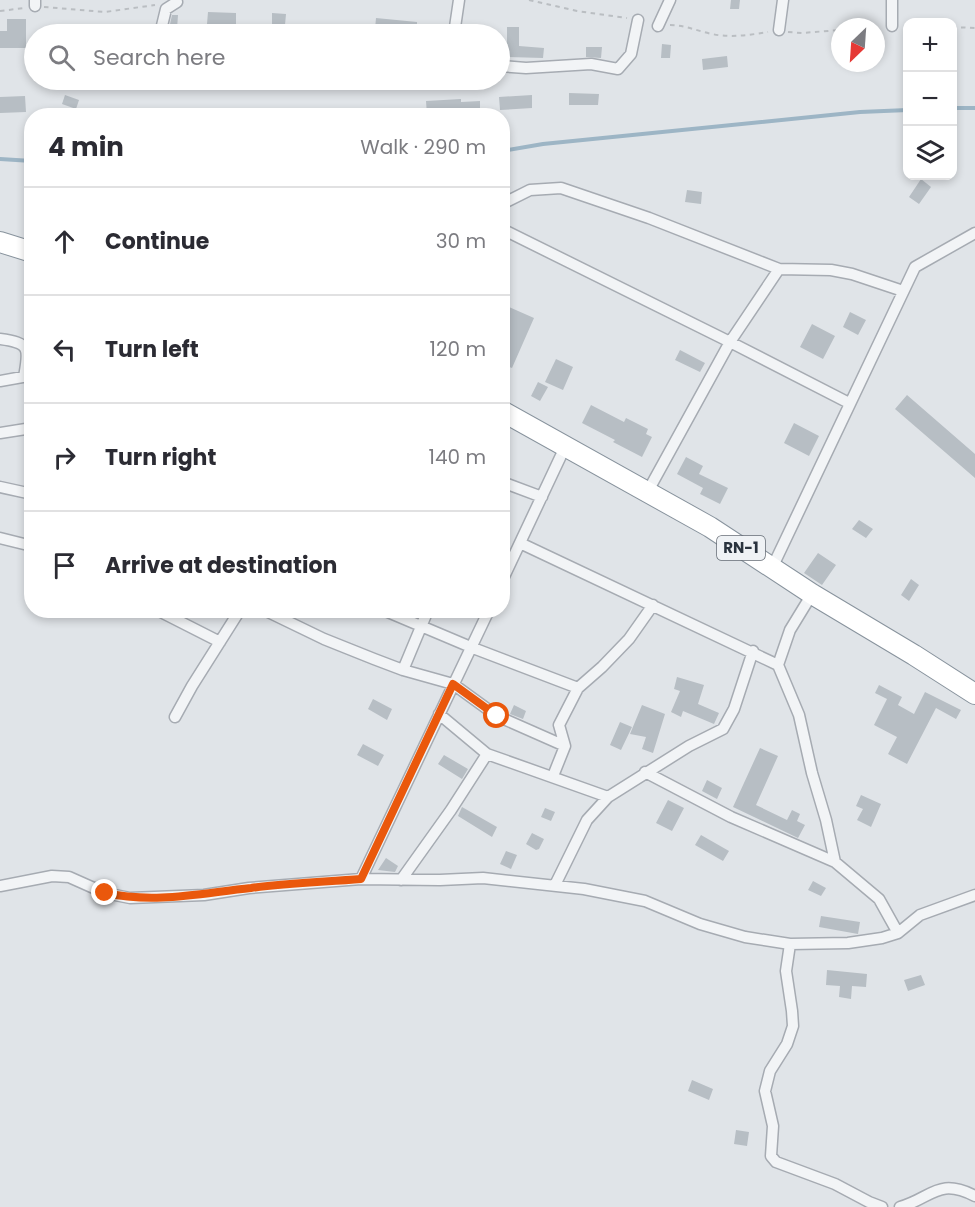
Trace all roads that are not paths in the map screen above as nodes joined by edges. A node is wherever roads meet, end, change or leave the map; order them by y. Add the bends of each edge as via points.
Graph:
1 (459, 0) edge
2 (670, 0) edge
3 (783, 0) edge
4 (892, 0) edge
5 (177, 2) road end
6 (638, 20) road end
7 (162, 24) edge
8 (455, 24) edge
9 (658, 26) road end
10 (892, 26) dead end
11 (779, 30) road end
12 (510, 67) edge
13 (510, 200) edge
14 (975, 233) edge
15 (510, 234) edge
16 (0, 242) edge
17 (24, 250) edge
18 (778, 269) junction
19 (903, 291) junction
20 (0, 339) edge
21 (730, 342) junction
22 (24, 345) edge
23 (24, 377) edge
24 (0, 381) edge
25 (849, 404) junction
26 (510, 415) edge
27 (24, 429) edge
28 (0, 433) edge
29 (566, 445) junction
30 (510, 485) edge
31 (0, 487) edge
32 (648, 491) junction
33 (24, 492) edge
34 (542, 496) junction
35 (0, 538) edge
36 (520, 543) junction
37 (24, 544) edge
38 (510, 564) edge
39 (772, 568) junction
40 (812, 594) junction
41 (654, 605) junction
42 (174, 618) edge
43 (235, 618) edge
44 (281, 618) edge
45 (401, 618) edge
46 (425, 618) edge
47 (486, 618) edge
48 (421, 627) junction
49 (220, 642) junction
50 (473, 648) junction
51 (753, 651) junction
52 (778, 665) junction
53 (403, 670) junction
54 (453, 684) junction
55 (578, 688) junction
56 (975, 694) edge
57 (439, 714) junction
58 (175, 717) dead end
59 (565, 746) junction
60 (487, 754) junction
61 (645, 772) junction
62 (553, 776) junction
63 (608, 797) junction
64 (835, 862) junction
65 (361, 879) junction
66 (401, 880) junction
67 (555, 885) junction
68 (0, 886) edge
69 (975, 895) edge
70 (898, 933) junction
71 (790, 944) junction
72 (975, 1196) edge
73 (882, 1207) edge
74 (900, 1207) edge

1 - 8 street
2 - 9 street
3 - 11 street
4 - 10 street
5 - 7 street via 166,9
6 - 12 street via 631,54 618,69 591,64
13 - 18 street via 530,190 561,188
14 - 19 street via 915,267
15 - 21 street
16 - 17 highway
18 - 19 street via 831,270
18 - 21 street
19 - 25 street
20 - 22 street
21 - 25 street
21 - 32 street
23 - 24 street
25 - 39 street
26 - 29 highway, RN-1
27 - 28 street
29 - 32 highway, RN-1
29 - 34 street
30 - 34 street
31 - 33 street
32 - 39 highway, RN-1
34 - 36 street
35 - 37 street
36 - 38 street
36 - 41 street
39 - 40 highway, RN-1
40 - 52 street via 790,630
40 - 56 highway, RN-1
41 - 51 street
41 - 55 street via 629,639
42 - 49 street
43 - 49 street
44 - 53 street
45 - 48 street
46 - 48 street
47 - 50 street
48 - 50 street
48 - 53 street
49 - 58 street
50 - 54 street
50 - 55 street
51 - 52 street
51 - 61 street via 734,709 723,729
52 - 64 street via 799,715
53 - 54 street
54 - 57 street
54 - 59 street via 497,716
55 - 59 street via 559,725
57 - 60 street
57 - 65 street
59 - 62 street
60 - 62 street
60 - 66 street
61 - 63 street
61 - 64 street via 731,817
62 - 63 street
63 - 67 street via 587,820
64 - 70 street via 879,900
65 - 66 street
65 - 68 street via 204,895 130,898 105,893 69,877 52,876
66 - 67 street via 483,878
67 - 71 street via 645,901 711,927
69 - 70 street via 920,915
70 - 71 street via 848,943
71 - 73 street via 786,971 793,1026 770,1071 765,1091 773,1126 771,1156
72 - 74 street via 961,1188 948,1188

